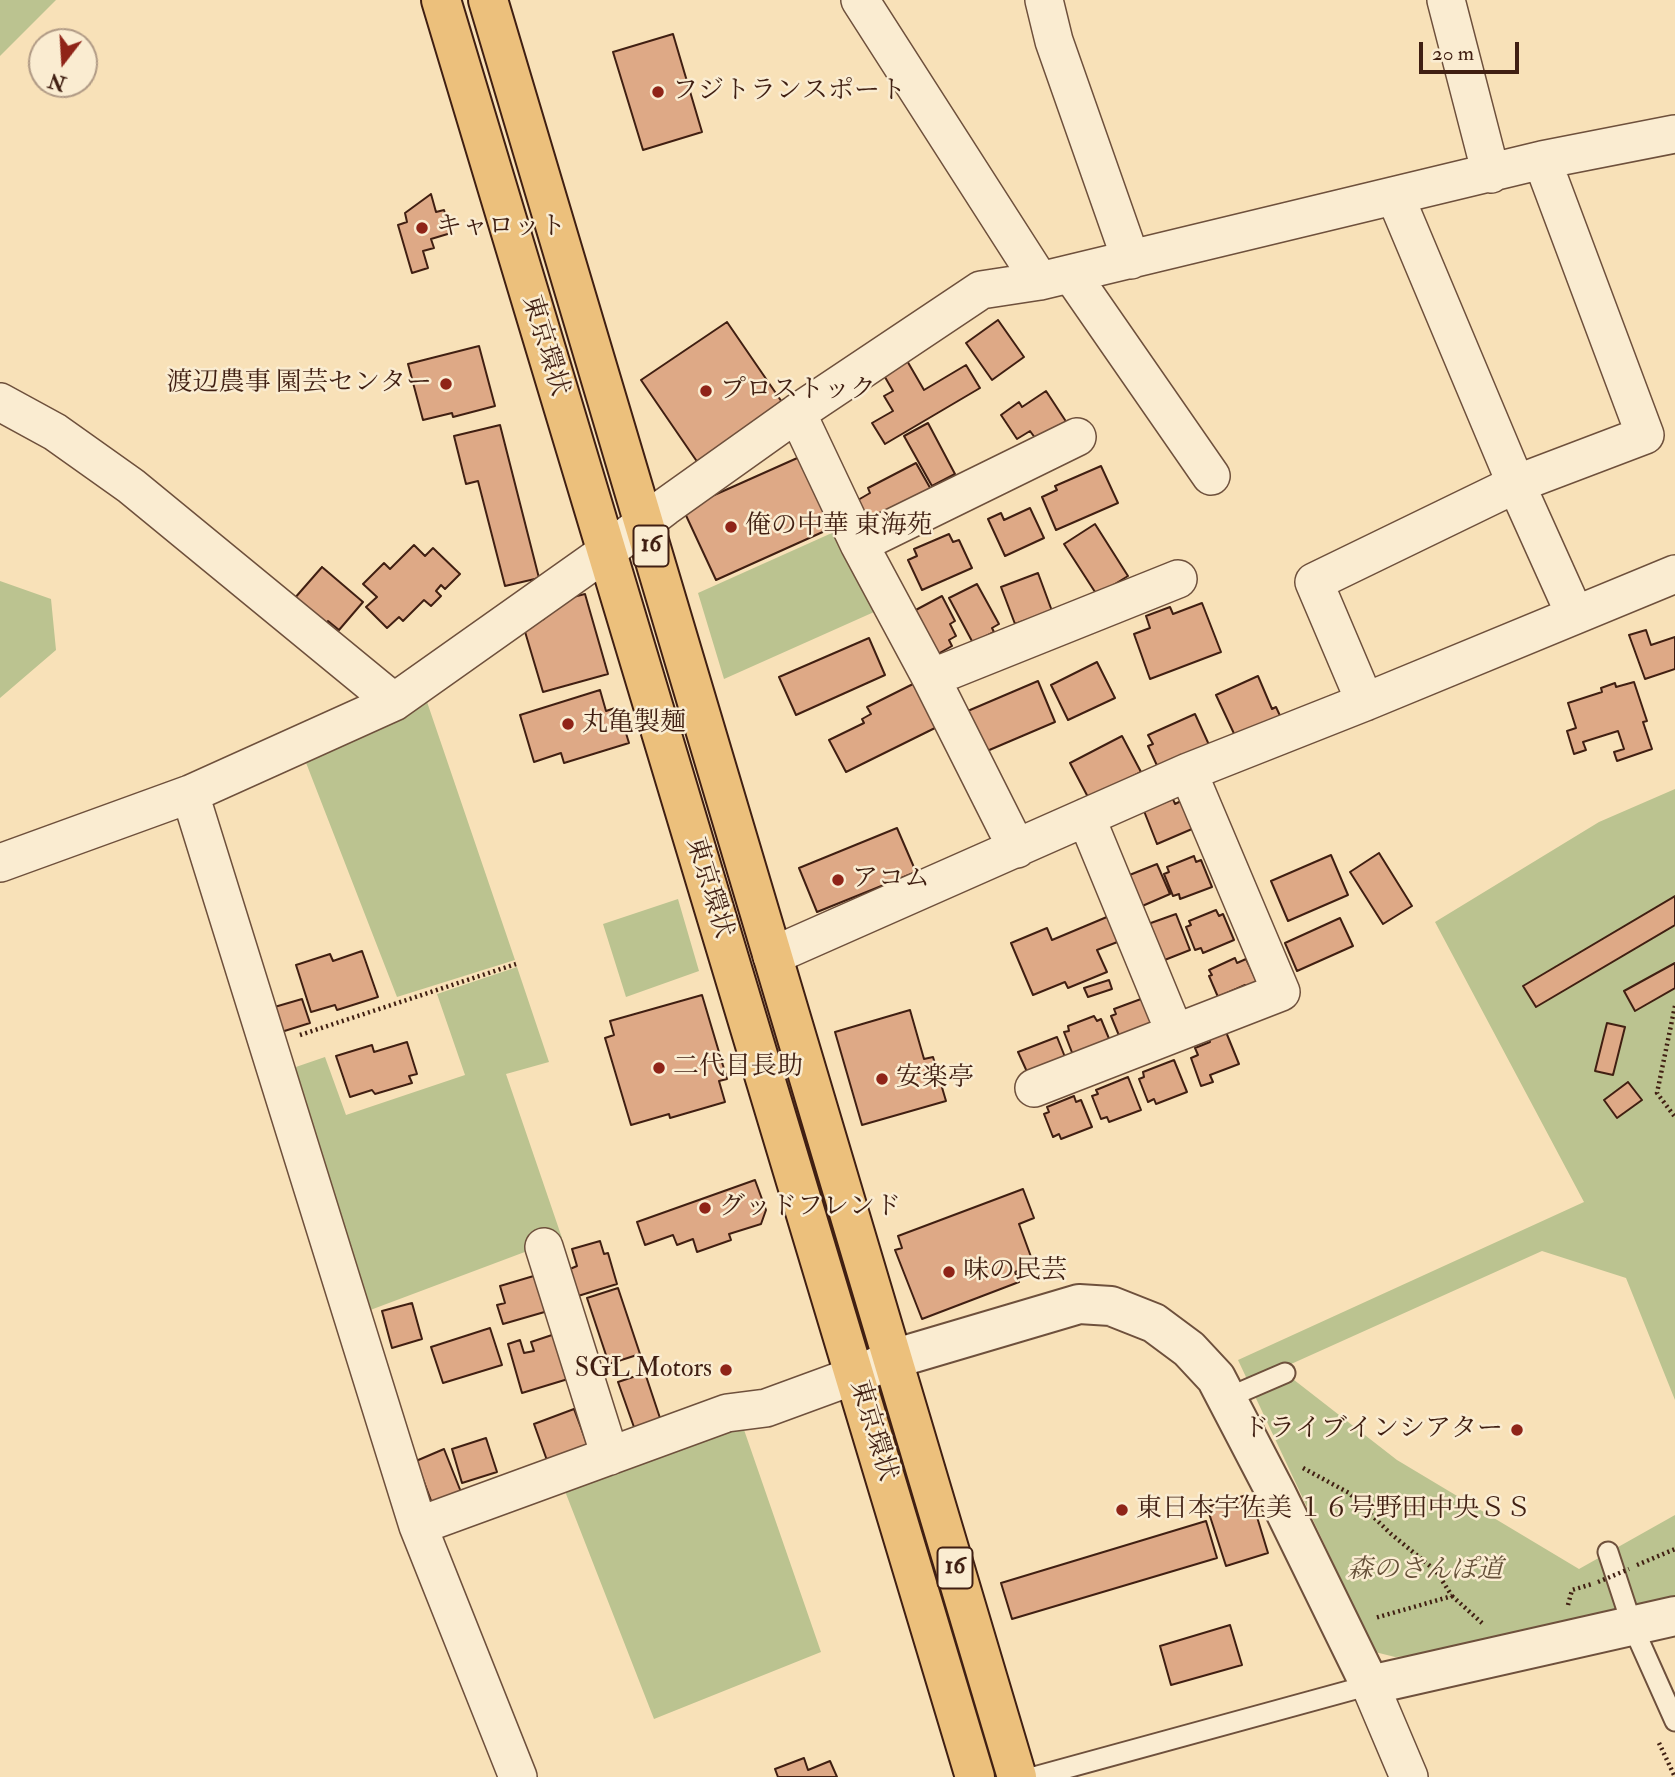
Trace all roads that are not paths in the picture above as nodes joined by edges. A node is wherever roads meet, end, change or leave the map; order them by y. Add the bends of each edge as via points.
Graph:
1 (441, 0) edge
2 (488, 0) edge
3 (860, 0) edge
4 (1044, 0) edge
5 (1446, 0) edge
6 (1675, 134) edge
7 (1542, 160) junction
8 (1490, 174) junction
9 (1395, 196) junction
10 (1131, 260) junction
11 (1055, 277) junction
12 (0, 402) edge
13 (797, 413) junction
14 (1076, 437) dead end
15 (1211, 475) dead end
16 (1516, 484) junction
17 (644, 522) junction
18 (859, 544) junction
19 (606, 552) junction
20 (1675, 574) edge
21 (1178, 579) dead end
22 (1575, 615) junction
23 (931, 678) junction
24 (394, 702) junction
25 (1365, 702) junction
26 (1188, 772) junction
27 (190, 794) junction
28 (1086, 817) junction
29 (1017, 849) junction
30 (0, 863) edge
31 (772, 956) junction
32 (1175, 1033) junction
33 (1034, 1088) dead end
34 (544, 1247) dead end
35 (893, 1359) junction
36 (1285, 1373) dead end
37 (856, 1375) junction
38 (1227, 1398) junction
39 (610, 1456) junction
40 (418, 1526) junction
41 (1608, 1552) dead end
42 (1675, 1616) edge
43 (1632, 1625) junction
44 (1370, 1685) junction
45 (1675, 1721) edge
46 (518, 1777) edge
47 (975, 1777) edge
48 (1017, 1777) edge
49 (1034, 1777) edge
50 (1409, 1777) edge

1 - 19 highway, 東京環状 / 16
2 - 17 highway, 東京環状 / 16
3 - 11 street
4 - 10 street via 1054,41
5 - 8 street
6 - 7 street
7 - 8 street
7 - 16 street via 1645,435
8 - 9 street
9 - 10 street
9 - 16 street
10 - 11 street
11 - 13 street via 981,290
11 - 15 street
12 - 24 street via 55,432 131,486
13 - 17 street
13 - 18 street
14 - 18 street
16 - 22 street
16 - 25 street via 1314,582
17 - 19 street
17 - 31 highway, 東京環状 / 16
18 - 23 street
19 - 24 street
19 - 37 highway, 東京環状 / 16
20 - 22 street
21 - 23 street
22 - 25 street
23 - 29 street
24 - 27 street
25 - 26 street
26 - 28 street
26 - 32 street via 1281,992
27 - 30 street
27 - 40 street
28 - 29 street
28 - 32 street
29 - 31 street
31 - 35 highway, 東京環状 / 16
32 - 33 street
34 - 39 street
35 - 37 street
35 - 38 street via 1079,1304 1111,1306 1154,1323 1189,1349 1216,1378
35 - 48 highway, 東京環状 / 16
36 - 38 lane
37 - 39 street via 766,1408 727,1413
37 - 47 highway, 東京環状 / 16
38 - 44 street
39 - 40 street
40 - 46 street
41 - 43 lane
42 - 43 street
43 - 44 street
43 - 45 lane
44 - 49 lane
44 - 50 street

